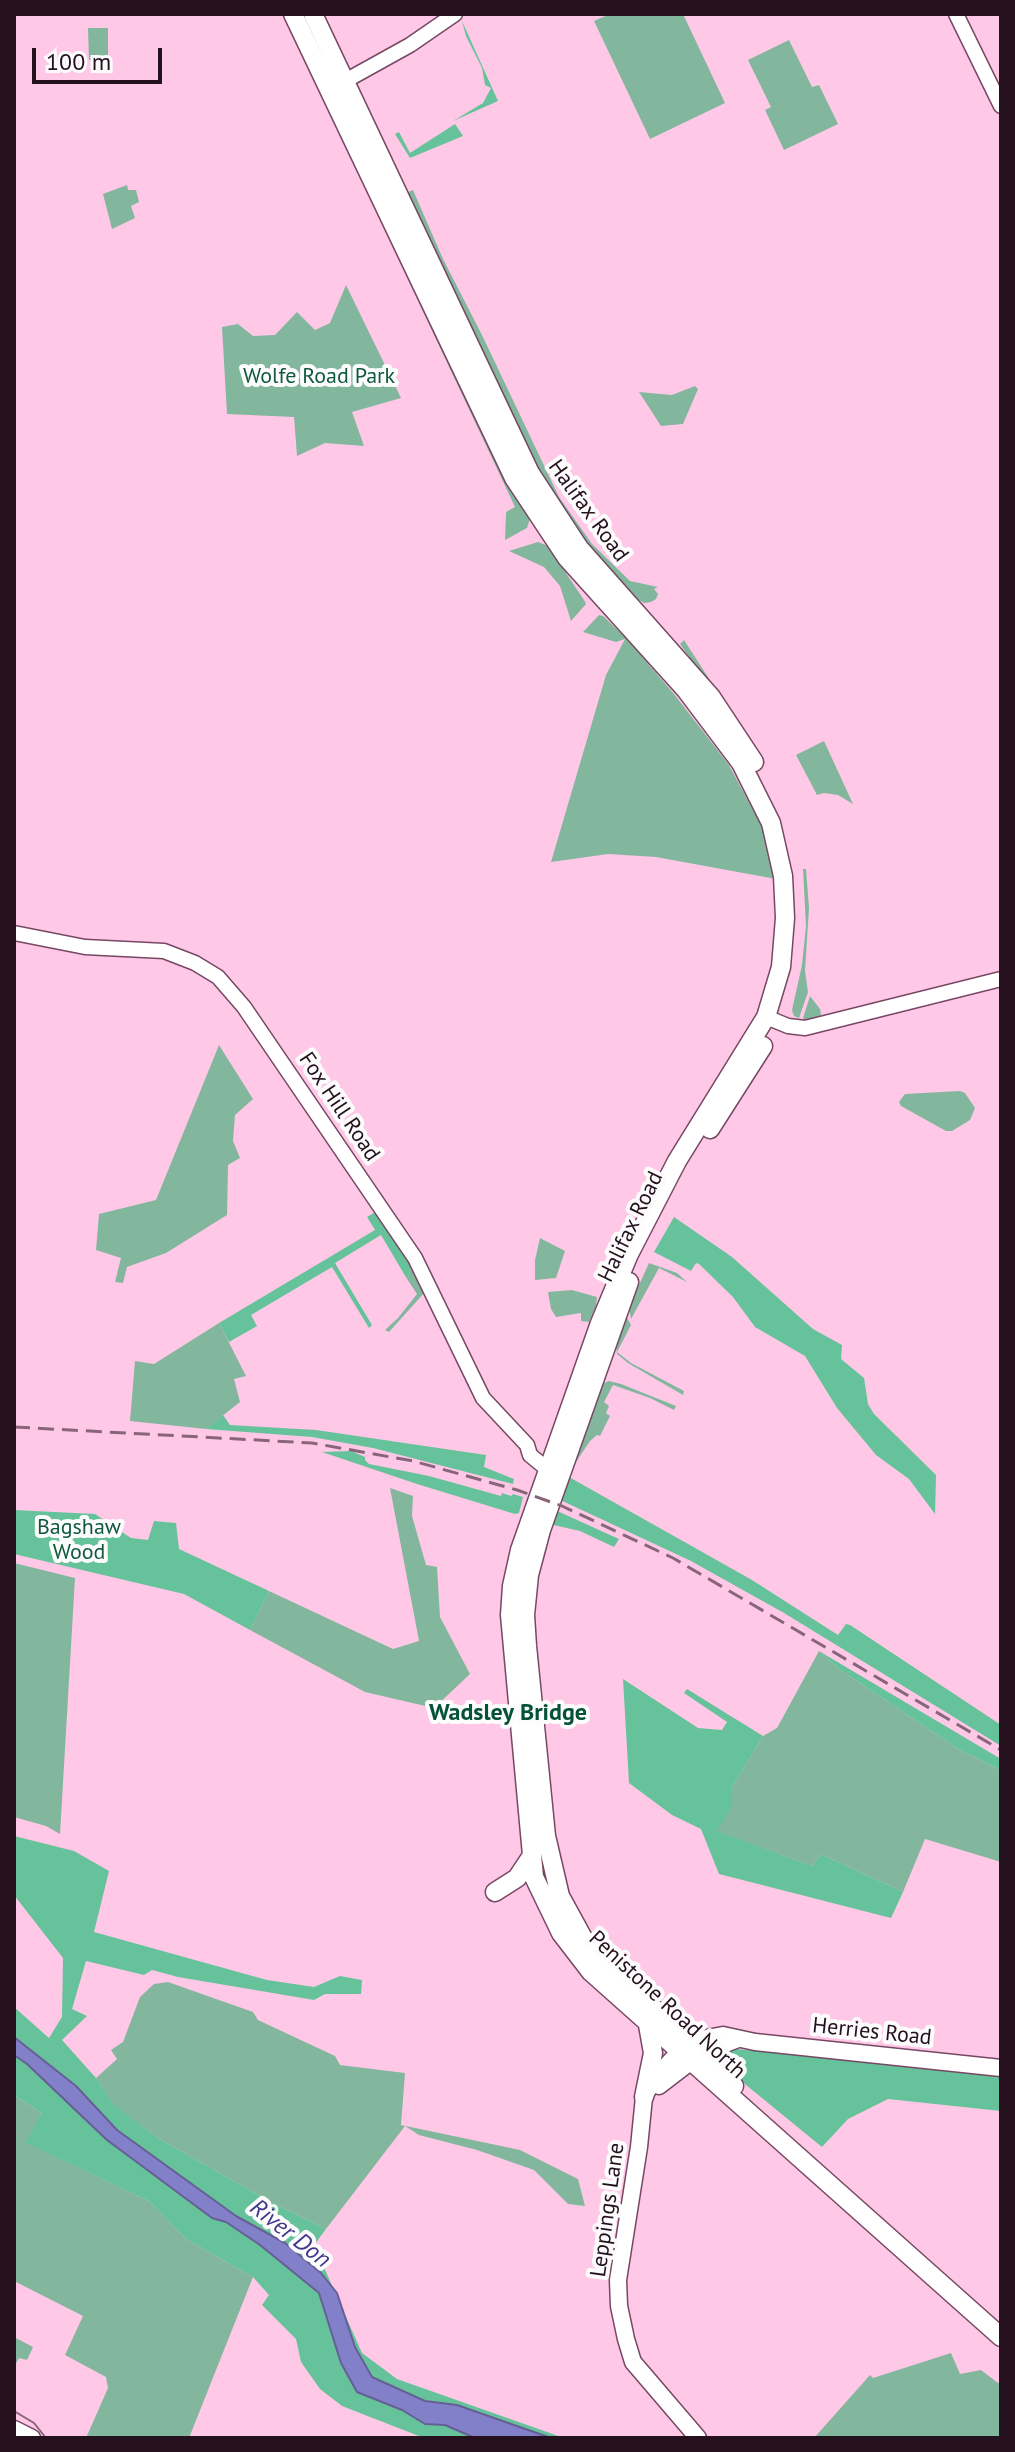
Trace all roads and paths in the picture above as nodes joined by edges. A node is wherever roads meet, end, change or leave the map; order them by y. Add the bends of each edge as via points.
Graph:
1 (293, 14) edge
2 (313, 14) edge
3 (455, 14) edge
4 (956, 14) edge
5 (347, 82) junction
6 (328, 89) junction
7 (1001, 106) edge
8 (644, 627) junction
9 (14, 933) edge
10 (1001, 979) edge
11 (771, 1020) junction
12 (553, 1466) junction
13 (518, 1598) junction
14 (531, 1857) junction
15 (545, 1889) junction
16 (495, 1892) dead end
17 (648, 2025) junction
18 (691, 2052) junction
19 (1001, 2068) edge
20 (644, 2102) junction
21 (1001, 2320) edge
22 (1001, 2337) edge
23 (14, 2429) edge
24 (32, 2438) edge
25 (698, 2438) edge

1 - 6 highway, Halifax Road
2 - 5 highway, Halifax Road
3 - 5 street
4 - 7 street
5 - 6 street
5 - 8 highway, Halifax Road via 530,473 579,548
6 - 8 highway, Halifax Road via 514,478 567,558
8 - 11 highway, Halifax Road via 749,776 771,823 783,876 785,918
9 - 12 street, Fox Hill Road via 66,945 164,951 218,977 244,1007 415,1258 483,1398
10 - 11 street via 831,1023 799,1028
11 - 12 highway, Halifax Road via 712,1102 646,1217 612,1291 597,1362
12 - 13 highway, Penistone Road North
13 - 14 highway, Penistone Road North via 512,1655
13 - 15 highway, Penistone Road North via 550,1857
14 - 15 highway, Penistone Road North
14 - 16 highway via 522,1874
15 - 17 highway, Penistone Road North via 561,1933 579,1960
15 - 18 highway, Penistone Road North via 599,1961
17 - 18 highway, Penistone Road North
17 - 20 highway via 653,2053
18 - 19 main road, Herries Road via 714,2035
18 - 20 main road
18 - 21 highway, Penistone Road North
18 - 22 highway, Penistone Road North
20 - 25 main road, Leppings Lane via 619,2272 619,2306 633,2362
23 - 24 main road

